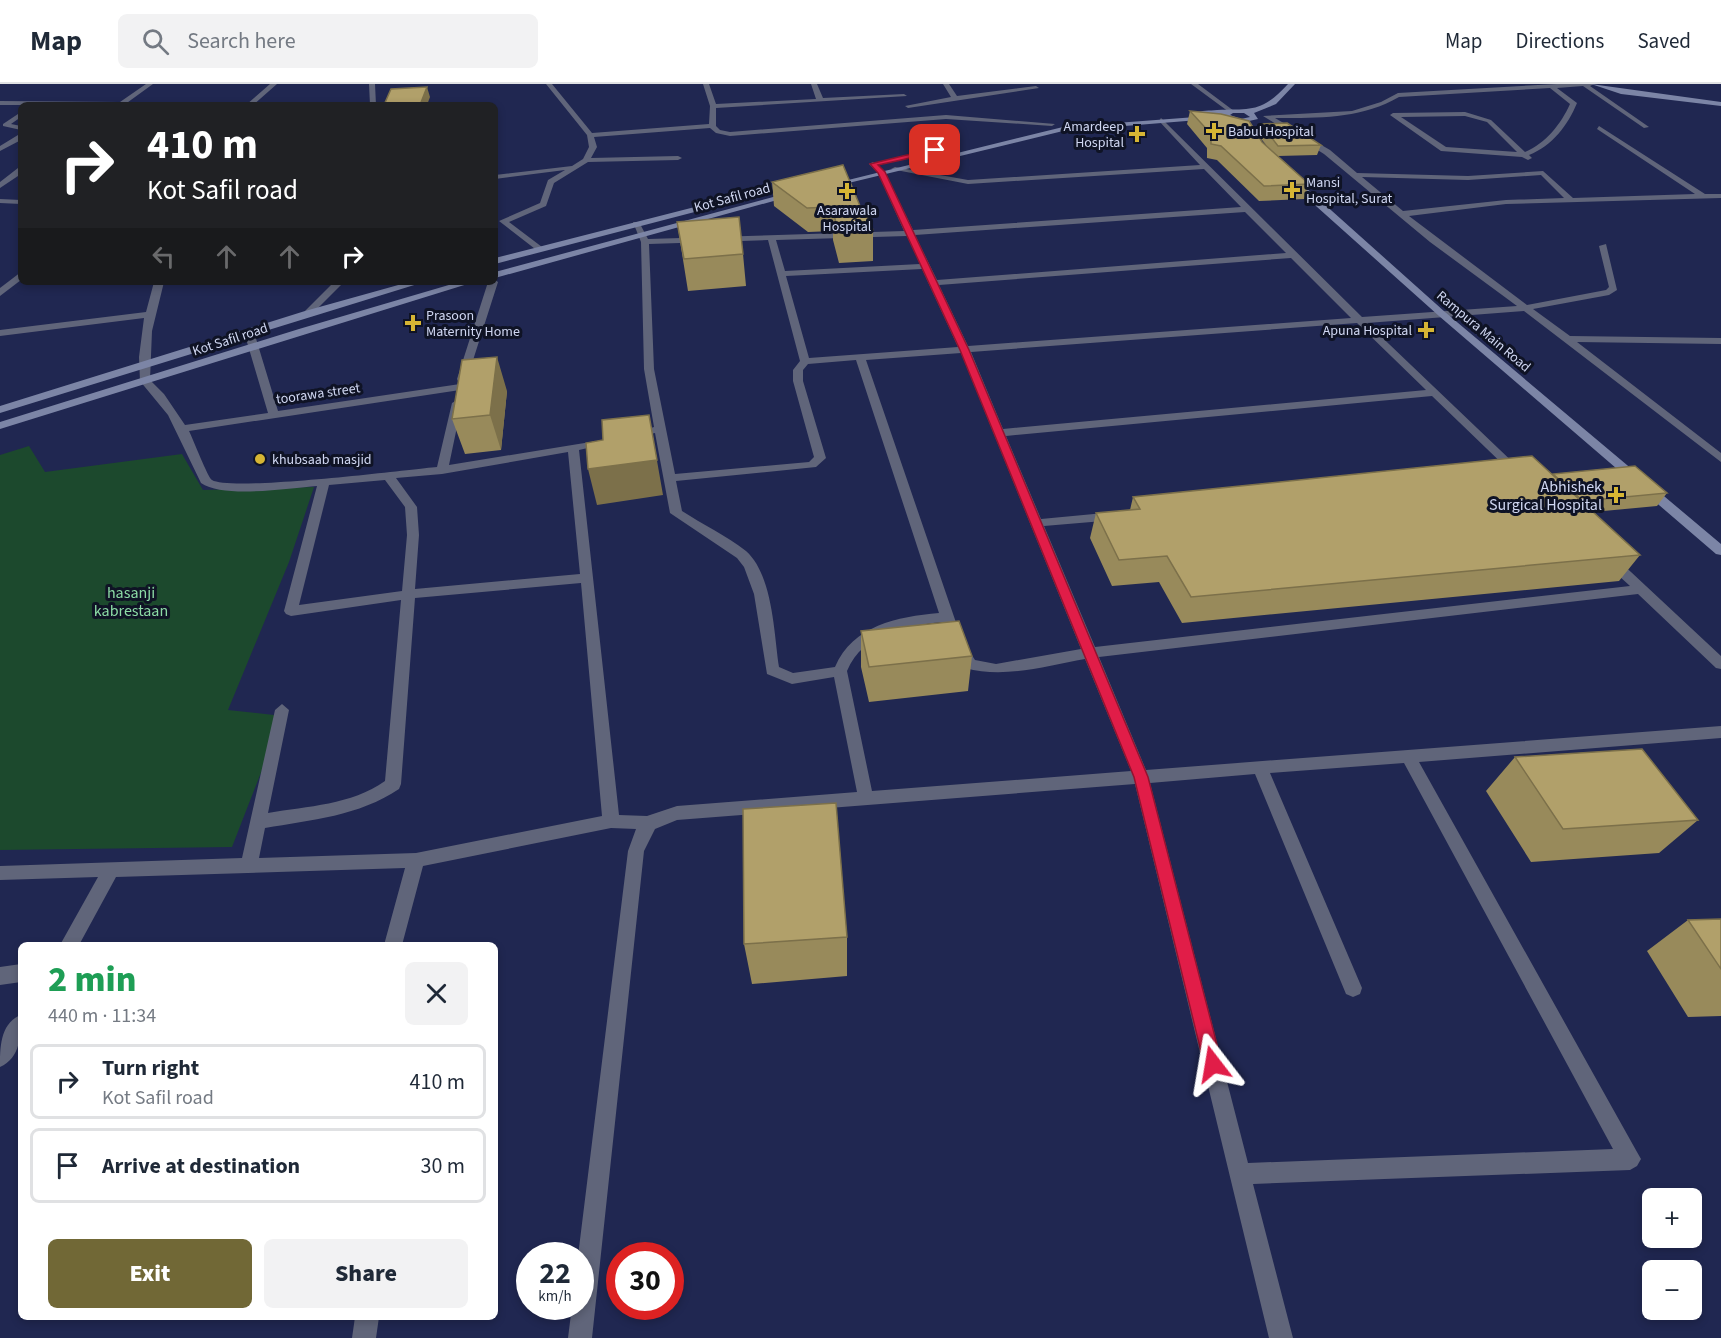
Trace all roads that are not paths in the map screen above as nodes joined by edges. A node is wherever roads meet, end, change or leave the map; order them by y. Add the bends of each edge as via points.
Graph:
1 (150, 84) edge
2 (274, 84) edge
3 (372, 84) edge
4 (549, 84) edge
5 (706, 84) edge
6 (814, 84) edge
7 (946, 84) edge
8 (1194, 84) edge
9 (1292, 84) edge
10 (1592, 84) edge
11 (1552, 87) junction
12 (1036, 88) dead end
13 (956, 99) junction
14 (820, 100) junction
15 (1721, 100) edge
16 (125, 102) edge
17 (253, 102) edge
18 (373, 102) edge
19 (0, 103) edge
20 (18, 104) edge
21 (1721, 104) edge
22 (713, 106) junction
23 (908, 106) junction
24 (1381, 106) junction
25 (1228, 113) junction
26 (1254, 114) junction
27 (1393, 115) junction
28 (18, 116) edge
29 (1267, 116) junction
30 (914, 120) junction
31 (1161, 120) junction
32 (1052, 124) junction
33 (712, 126) junction
34 (18, 127) edge
35 (1646, 127) dead end
36 (1599, 128) dead end
37 (590, 135) junction
38 (18, 139) edge
39 (0, 149) edge
40 (917, 154) dead end
41 (1524, 155) junction
42 (678, 158) dead end
43 (586, 160) junction
44 (577, 165) junction
45 (879, 167) junction
46 (1206, 167) junction
47 (1279, 168) edge
48 (18, 172) edge
49 (1543, 173) junction
50 (1355, 175) junction
51 (498, 177) edge
52 (18, 183) edge
53 (1, 184) edge
54 (794, 184) edge
55 (783, 187) edge
56 (824, 187) edge
57 (801, 193) edge
58 (1721, 195) edge
59 (1703, 196) junction
60 (738, 199) dead end
61 (1571, 200) junction
62 (18, 202) edge
63 (2, 204) edge
64 (1245, 209) junction
65 (1401, 214) junction
66 (498, 221) edge
67 (636, 224) junction
68 (909, 233) junction
69 (643, 238) junction
70 (772, 240) junction
71 (1603, 246) dead end
72 (539, 249) junction
73 (1292, 255) junction
74 (498, 260) edge
75 (925, 266) junction
76 (498, 274) edge
77 (782, 274) junction
78 (18, 278) edge
79 (933, 283) junction
80 (158, 285) edge
81 (336, 285) edge
82 (408, 285) edge
83 (459, 285) edge
84 (492, 285) edge
85 (0, 293) edge
86 (1525, 308) junction
87 (308, 313) junction
88 (151, 314) junction
89 (1442, 314) junction
90 (1357, 320) junction
91 (249, 332) junction
92 (0, 333) edge
93 (1568, 339) junction
94 (1718, 343) edge
95 (253, 346) junction
96 (964, 350) junction
97 (860, 358) junction
98 (805, 361) junction
99 (143, 366) junction
100 (145, 381) junction
101 (460, 387) junction
102 (1433, 393) junction
103 (0, 411) edge
104 (274, 415) junction
105 (0, 426) edge
106 (180, 429) junction
107 (660, 429) junction
108 (999, 433) junction
109 (573, 448) junction
110 (1721, 459) edge
111 (442, 470) junction
112 (388, 476) junction
113 (669, 478) junction
114 (1498, 478) edge
115 (324, 482) junction
116 (1132, 514) edge
117 (1038, 523) junction
118 (1598, 548) edge
119 (1721, 551) edge
120 (587, 578) junction
121 (1641, 589) junction
122 (409, 594) junction
123 (946, 617) junction
124 (1090, 653) junction
125 (1721, 664) edge
126 (840, 671) junction
127 (282, 710) dead end
128 (1721, 732) edge
129 (1408, 756) junction
130 (1260, 768) junction
131 (1141, 777) junction
132 (866, 799) junction
133 (611, 821) junction
134 (258, 822) junction
135 (647, 824) junction
136 (416, 860) junction
137 (249, 866) junction
138 (111, 870) junction
139 (0, 873) edge
140 (71, 942) edge
141 (394, 942) edge
142 (18, 973) edge
143 (0, 976) edge
144 (1353, 988) dead end
145 (18, 1029) edge
146 (0, 1057) edge
147 (1240, 1174) junction
148 (367, 1320) edge
149 (364, 1338) edge
150 (580, 1338) edge
151 (1281, 1338) edge

1 - 16 street
2 - 17 street
3 - 18 street
4 - 37 street
5 - 22 street
6 - 14 street
7 - 13 street
8 - 25 street
9 - 26 main road via 1274,103
10 - 11 street
10 - 15 main road
10 - 21 main road via 1621,92
10 - 35 street
11 - 24 street via 1398,95
11 - 41 street via 1574,103 1569,116 1548,140 1533,153
12 - 13 street
13 - 23 street
14 - 22 street
14 - 23 street via 903,93
19 - 20 street
22 - 33 street
23 - 30 street
24 - 27 street
24 - 29 street via 1332,115
25 - 26 main road
25 - 26 main road via 1243,125
25 - 31 main road
25 - 32 main road via 1155,114
26 - 29 street
27 - 41 street via 1444,149
27 - 41 street via 1465,114 1489,120
28 - 34 street via 5,125
29 - 50 street via 1327,152
30 - 32 street via 970,117
30 - 33 street via 730,134 718,132
31 - 45 main road via 1063,129
31 - 46 street
32 - 40 main road
33 - 37 street
36 - 59 street
37 - 43 street via 593,147
38 - 39 street
41 - 49 street
42 - 43 street
43 - 44 street
44 - 51 street
44 - 66 street via 551,182 543,204
45 - 46 street via 968,182
45 - 56 main road
45 - 68 street
46 - 64 street
47 - 89 main road, Rampura Main Road
48 - 53 street
49 - 50 street via 1468,177
49 - 61 street
50 - 65 street
52 - 53 street
54 - 55 main road, Kot Safil road
57 - 69 main road, Kot Safil road
58 - 59 street
59 - 61 street
60 - 67 main road, Kot Safil road
61 - 65 street via 1506,202
62 - 63 street
64 - 68 street
64 - 73 street
65 - 86 street
66 - 72 street
67 - 69 street
67 - 72 main road, Kot Safil road
68 - 70 street
68 - 75 street
69 - 70 street
69 - 76 main road, Kot Safil road
69 - 107 street via 649,369
70 - 77 street
71 - 86 street via 1614,288 1609,292
72 - 74 main road, Kot Safil road
73 - 79 street
73 - 90 street
75 - 77 street
75 - 79 street
77 - 98 street
78 - 85 street
79 - 96 street
80 - 88 street
81 - 87 street
82 - 87 main road, Kot Safil road
83 - 95 main road, Kot Safil road
84 - 101 street
86 - 89 street
86 - 93 street
87 - 91 main road, Kot Safil road
88 - 92 street
88 - 99 street
89 - 90 street
89 - 119 main road, Rampura Main Road
90 - 96 street
90 - 102 street
91 - 95 street
91 - 99 main road, Kot Safil road
93 - 94 street
93 - 110 street
95 - 100 main road, Kot Safil road
95 - 104 street
96 - 97 street
96 - 108 street
97 - 98 street
97 - 123 street
98 - 113 street via 798,370 798,381 820,458 812,465
99 - 100 street
99 - 103 main road, Kot Safil road
100 - 105 main road, Kot Safil road
100 - 106 street via 159,392
101 - 104 street, toorawa street
101 - 111 street
102 - 108 street
102 - 114 street via 1525,479
104 - 106 street, toorawa street
106 - 115 street via 203,479 210,485
107 - 109 street
107 - 113 street
108 - 117 street
109 - 111 street
109 - 120 street
111 - 112 street
112 - 115 street
112 - 122 street via 411,507
113 - 126 street via 676,513 749,562 758,582 772,670 792,679
115 - 122 street via 291,612
116 - 117 street
117 - 124 street
118 - 121 street
120 - 122 street
120 - 133 street
121 - 124 street
121 - 125 street
122 - 134 street via 393,784 382,794 360,803
123 - 124 street via 970,664 996,669
123 - 126 street via 904,621 877,631 851,650
124 - 131 street
126 - 132 street
127 - 134 street
128 - 129 street
129 - 130 street
129 - 147 street via 1630,1159
130 - 131 street
130 - 144 street
131 - 132 street
131 - 147 street
132 - 135 street via 677,813 657,817
133 - 135 street
133 - 136 street
134 - 137 street
135 - 150 street via 636,851
136 - 137 street
136 - 141 street
137 - 138 street
138 - 139 street
138 - 140 street
142 - 143 street
145 - 146 street
147 - 151 street
148 - 149 street

